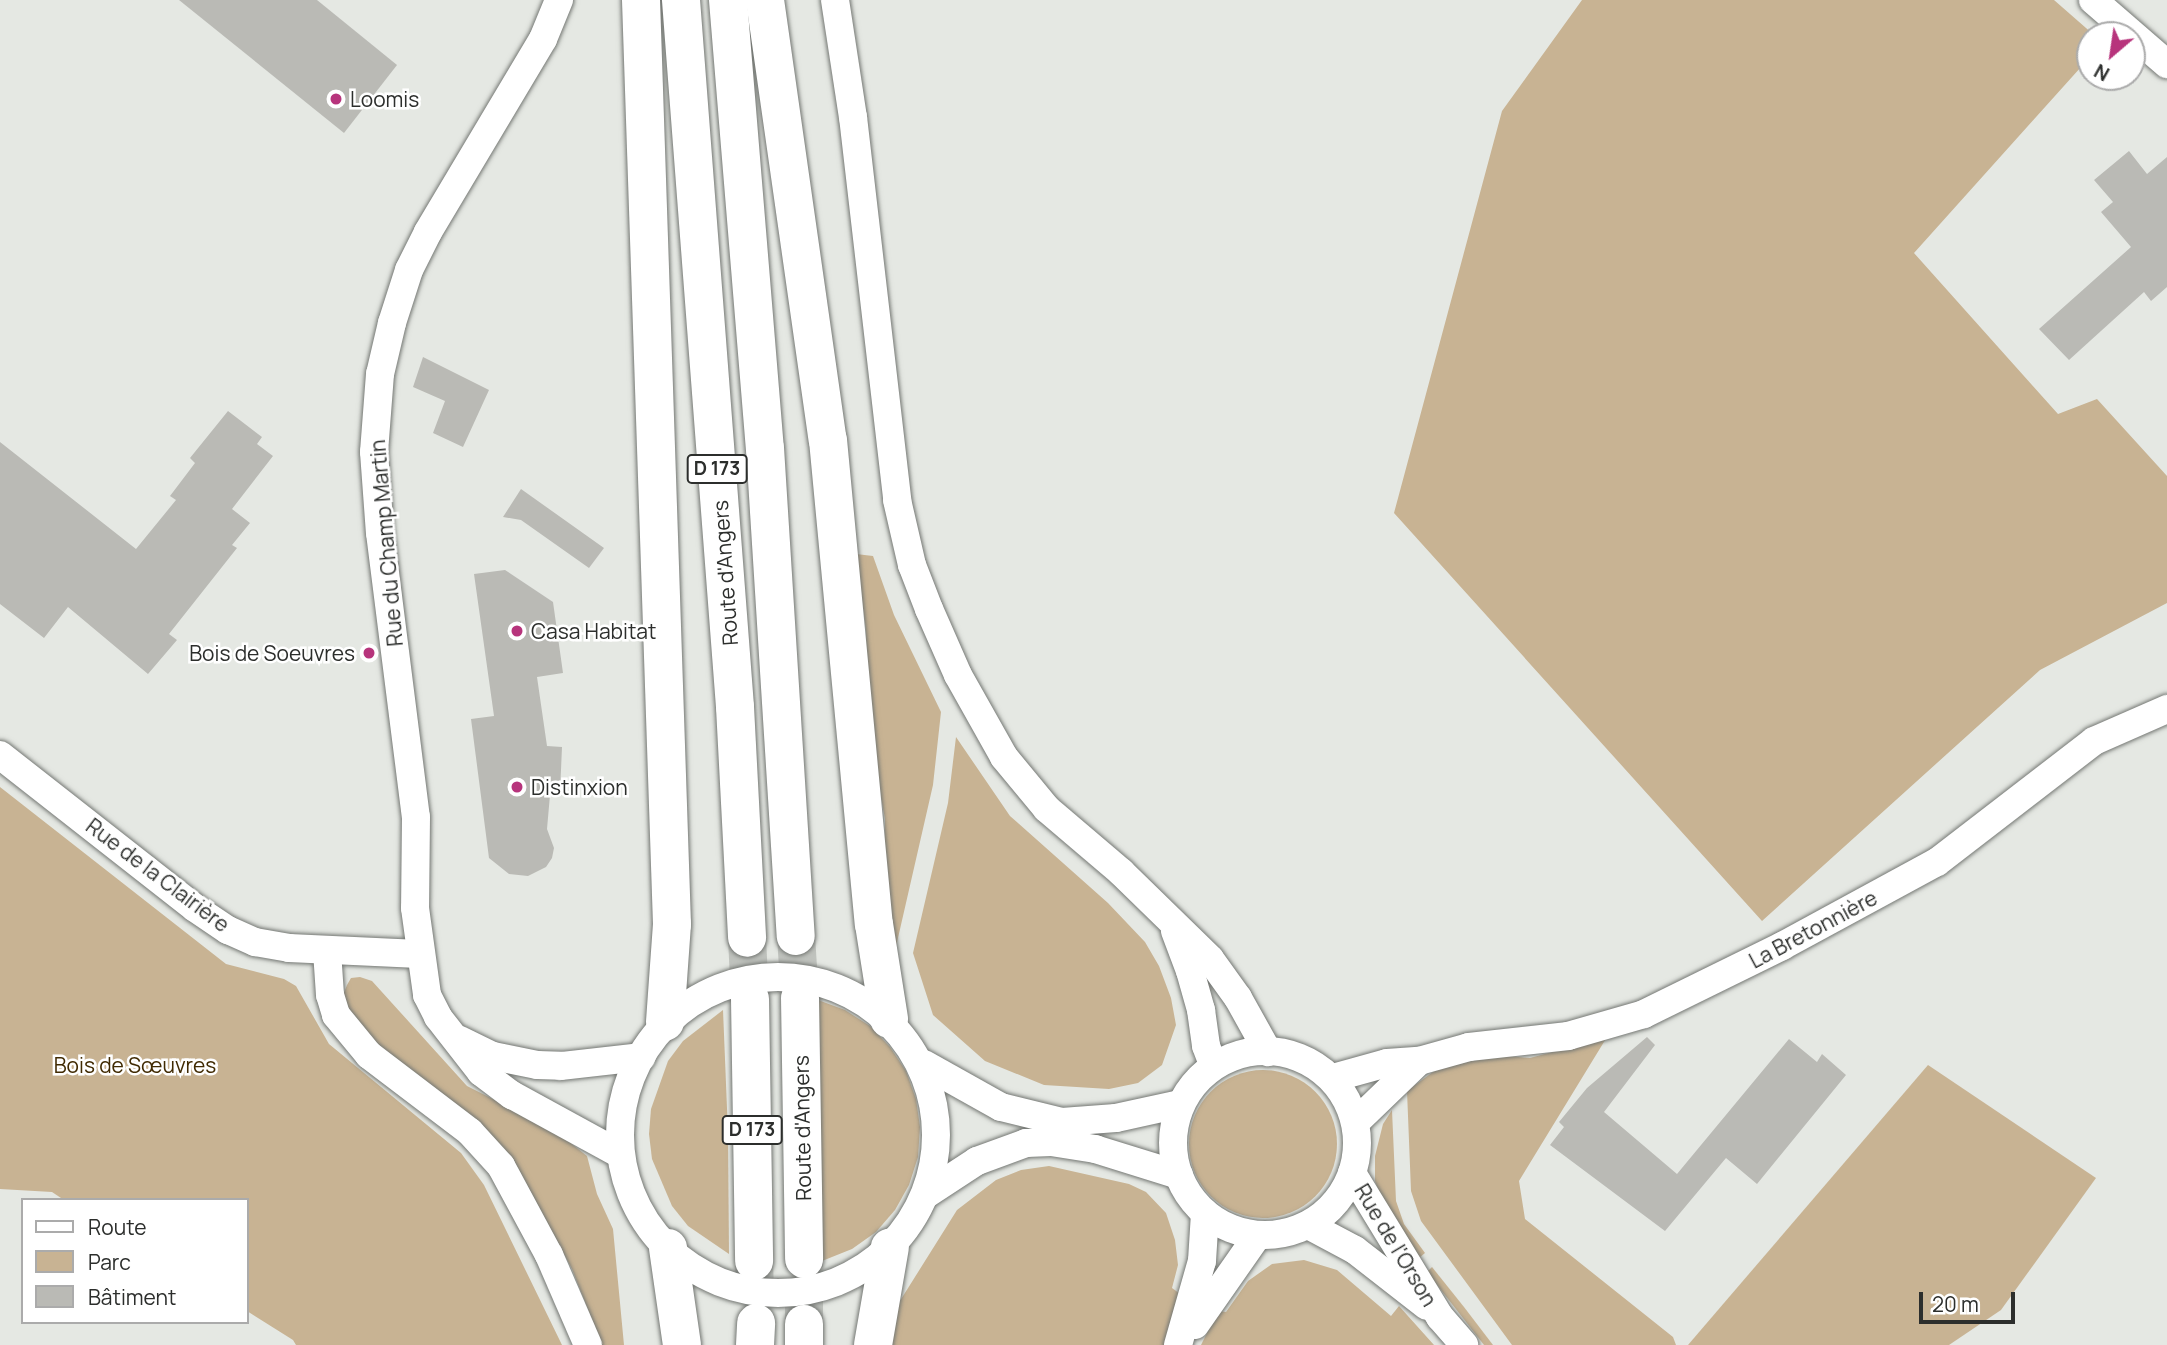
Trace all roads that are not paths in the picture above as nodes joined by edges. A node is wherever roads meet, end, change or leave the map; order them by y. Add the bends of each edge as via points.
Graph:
1 (559, 0) edge
2 (641, 0) edge
3 (681, 0) edge
4 (728, 0) edge
5 (765, 0) edge
6 (835, 0) edge
7 (2093, 0) edge
8 (2167, 64) edge
9 (2167, 709) edge
10 (0, 755) edge
11 (1170, 919) junction
12 (796, 936) tunnel mouth
13 (747, 938) tunnel mouth
14 (327, 951) junction
15 (419, 954) junction
16 (800, 998) tunnel mouth
17 (750, 999) tunnel mouth
18 (889, 1019) junction
19 (665, 1022) junction
20 (453, 1036) junction
21 (1268, 1052) junction
22 (641, 1057) junction
23 (1419, 1061) junction
24 (1213, 1064) junction
25 (924, 1065) junction
26 (1333, 1078) junction
27 (1180, 1104) junction
28 (1358, 1119) junction
29 (618, 1153) junction
30 (1352, 1173) junction
31 (1179, 1175) junction
32 (925, 1195) junction
33 (1205, 1213) junction
34 (1308, 1225) junction
35 (1256, 1236) junction
36 (890, 1247) junction
37 (668, 1248) junction
38 (804, 1259) tunnel mouth
39 (754, 1261) tunnel mouth
40 (1440, 1317) junction
41 (588, 1345) edge
42 (682, 1345) edge
43 (873, 1345) edge
44 (1180, 1345) edge
45 (1464, 1345) edge

1 - 15 street, Rue du Champ Martin via 542,39 414,261 380,374 374,452 416,817
2 - 19 highway via 671,924
3 - 13 highway, Route d'Angers / D 173 via 735,708
4 - 12 highway, D 173 via 766,461
5 - 18 highway via 828,440 874,924
6 - 11 street via 897,500 912,565 950,658 1004,757 1047,809
7 - 8 street
9 - 23 street, La Bretonnière via 2094,741 1937,862 1644,1014 1568,1036 1469,1047
10 - 14 street, Rue de la Clairière via 228,930 255,942
11 - 21 street via 1210,959
11 - 24 street via 1190,971
14 - 15 street, Rue de la Clairière
14 - 41 street via 336,1015 369,1055 470,1132 500,1166 543,1243
15 - 20 street, Rue du Champ Martin via 427,995
16 - 38 highway, Route d'Angers / D 173
17 - 39 highway, D 173
18 - 19 street via 850,993 816,981 776,977 737,984 697,1000
18 - 25 street
19 - 22 street
20 - 22 street via 493,1056 527,1064 561,1066
20 - 29 street, Rue du Champ Martin via 481,1072 512,1095
21 - 24 street via 1249,1052
21 - 26 street via 1280,1051 1313,1063
22 - 29 street via 621,1110
23 - 26 street, La Bretonnière via 1387,1063
23 - 28 street, La Bretonnière
24 - 27 street
25 - 27 street via 1001,1107 1062,1122 1116,1118
25 - 32 street via 937,1130
26 - 28 street
27 - 31 street via 1174,1147
28 - 30 street
29 - 37 street via 629,1191
30 - 34 street via 1341,1195
30 - 40 street, Rue de l'Orson
31 - 32 street via 1095,1149 1026,1143 977,1161
31 - 33 street
32 - 36 street
33 - 35 street via 1231,1229
33 - 44 street via 1202,1261
34 - 35 street via 1284,1236
34 - 40 street, Rue de l'Orson via 1355,1250
35 - 44 street
36 - 37 street via 859,1271 795,1294 760,1293 731,1284
36 - 43 highway
37 - 42 highway
40 - 45 street, Rue de l'Orson

